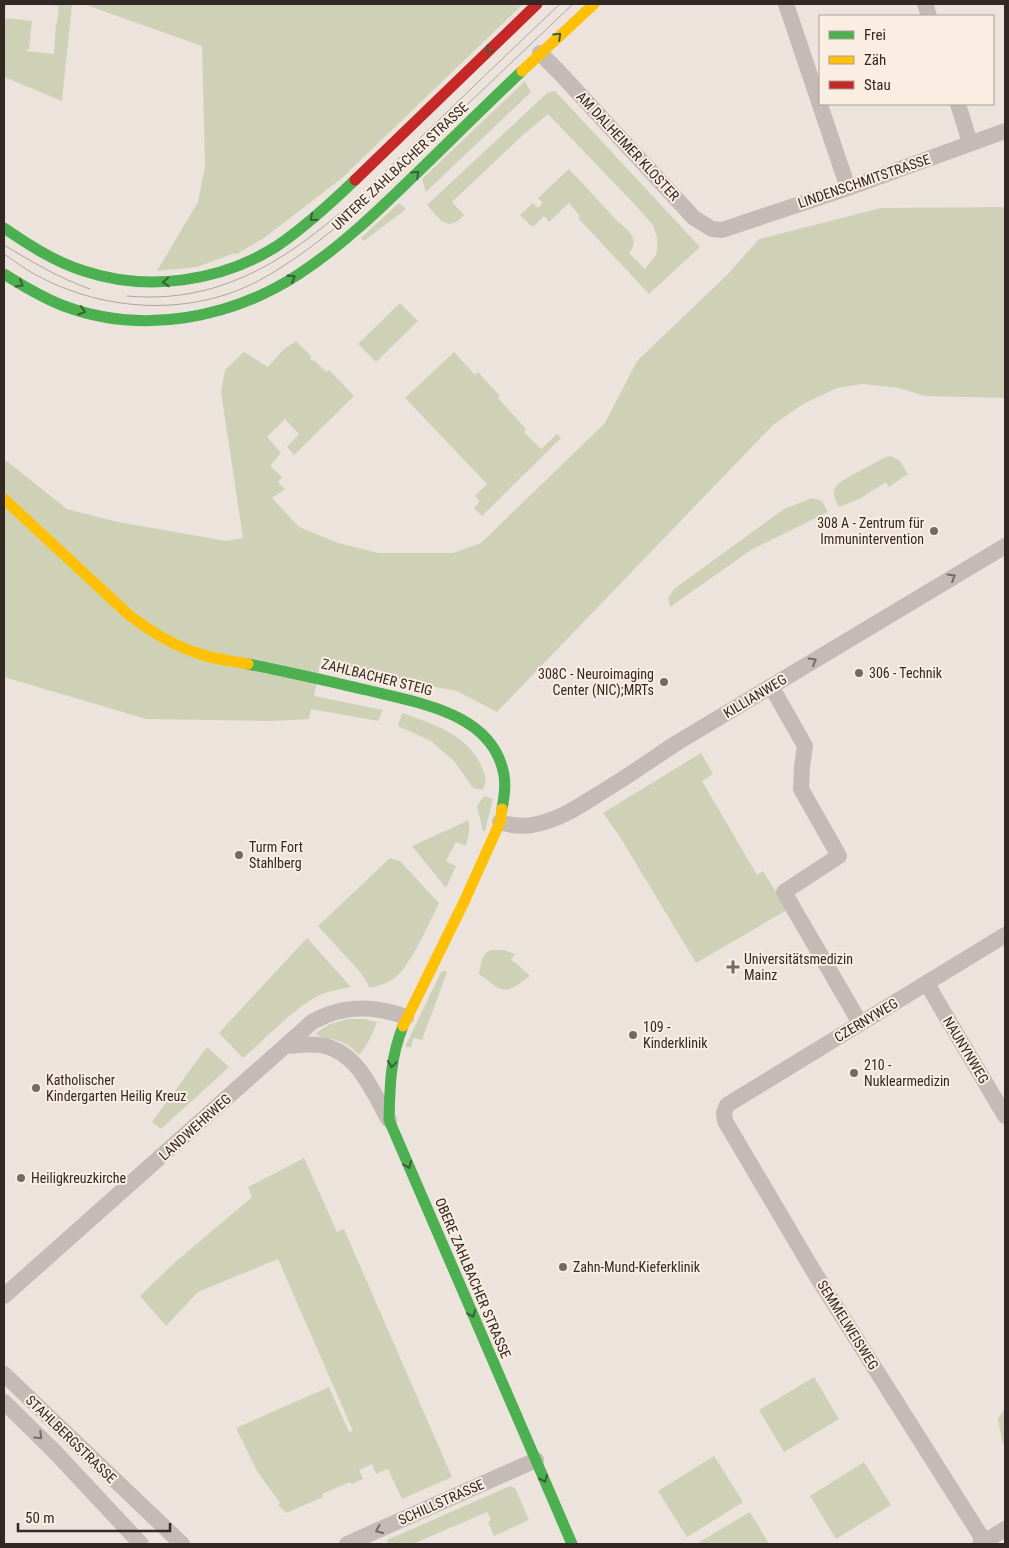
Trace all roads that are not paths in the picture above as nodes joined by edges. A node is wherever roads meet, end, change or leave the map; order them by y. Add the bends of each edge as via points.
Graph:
1 (537, 4) edge
2 (594, 4) edge
3 (786, 4) edge
4 (540, 53) junction
5 (819, 102) edge
6 (820, 105) edge
7 (958, 105) edge
8 (1005, 131) edge
9 (970, 143) junction
10 (848, 188) junction
11 (4, 228) edge
12 (722, 230) joint
13 (4, 274) edge
14 (4, 499) edge
15 (1005, 546) edge
16 (771, 686) junction
17 (500, 822) junction
18 (1005, 935) edge
19 (927, 984) junction
20 (406, 1017) junction
21 (860, 1023) junction
22 (286, 1046) junction
23 (727, 1105) joint
24 (1005, 1116) edge
25 (389, 1120) junction
26 (4, 1296) edge
27 (4, 1374) edge
28 (4, 1402) edge
29 (536, 1460) junction
30 (1005, 1529) edge
31 (982, 1543) edge
32 (141, 1544) edge
33 (182, 1544) edge
34 (347, 1544) edge
35 (572, 1544) edge

1 -> 11 street, UNTERE ZAHLBACHER STRASSE via 349,186 297,232 245,263 184,280 126,280 106,277 58,260
4 -> 2 street, UNTERE ZAHLBACHER STRASSE
3 - 5 street
4 - 12 street, AM DALHEIMER KLOSTER via 694,218 712,229
13 -> 4 street, UNTERE ZAHLBACHER STRASSE via 37,294 66,306 120,319 178,319 249,300 298,274 349,237
6 - 10 street
7 - 9 street
8 - 9 street, LINDENSCHMITSTRASSE
9 - 10 street, LINDENSCHMITSTRASSE
10 - 12 street, LINDENSCHMITSTRASSE
14 - 17 street, ZAHLBACHER STEIG via 129,615 173,644 199,654 432,706 472,725 496,752 504,774
16 -> 15 street, KILLIANWEG
16 - 17 street, KILLIANWEG via 558,818 536,825 512,826
16 - 21 street via 805,746 801,789 839,856 784,892
17 - 20 street, ZAHLBACHER STEIG
18 - 19 street, CZERNYWEG
19 - 21 street, CZERNYWEG
19 - 24 street, NAUNYNWEG
20 - 22 street, LANDWEHRWEG via 364,1008 340,1010 312,1022
20 -> 25 street, OBERE ZAHLBACHER STRASSE via 394,1051
21 - 23 street, CZERNYWEG
22 - 25 street via 325,1046 344,1055 358,1067
22 - 26 street, LANDWEHRWEG
23 - 31 street, SEMMELWEISWEG via 724,1113 730,1130
25 -> 29 street, OBERE ZAHLBACHER STRASSE
27 - 33 street, STAHLBERGSTRASSE
28 -> 32 street, STAHLBERGSTRASSE
29 -> 34 street, SCHILLSTRASSE
29 -> 35 street, OBERE ZAHLBACHER STRASSE
30 - 31 street

